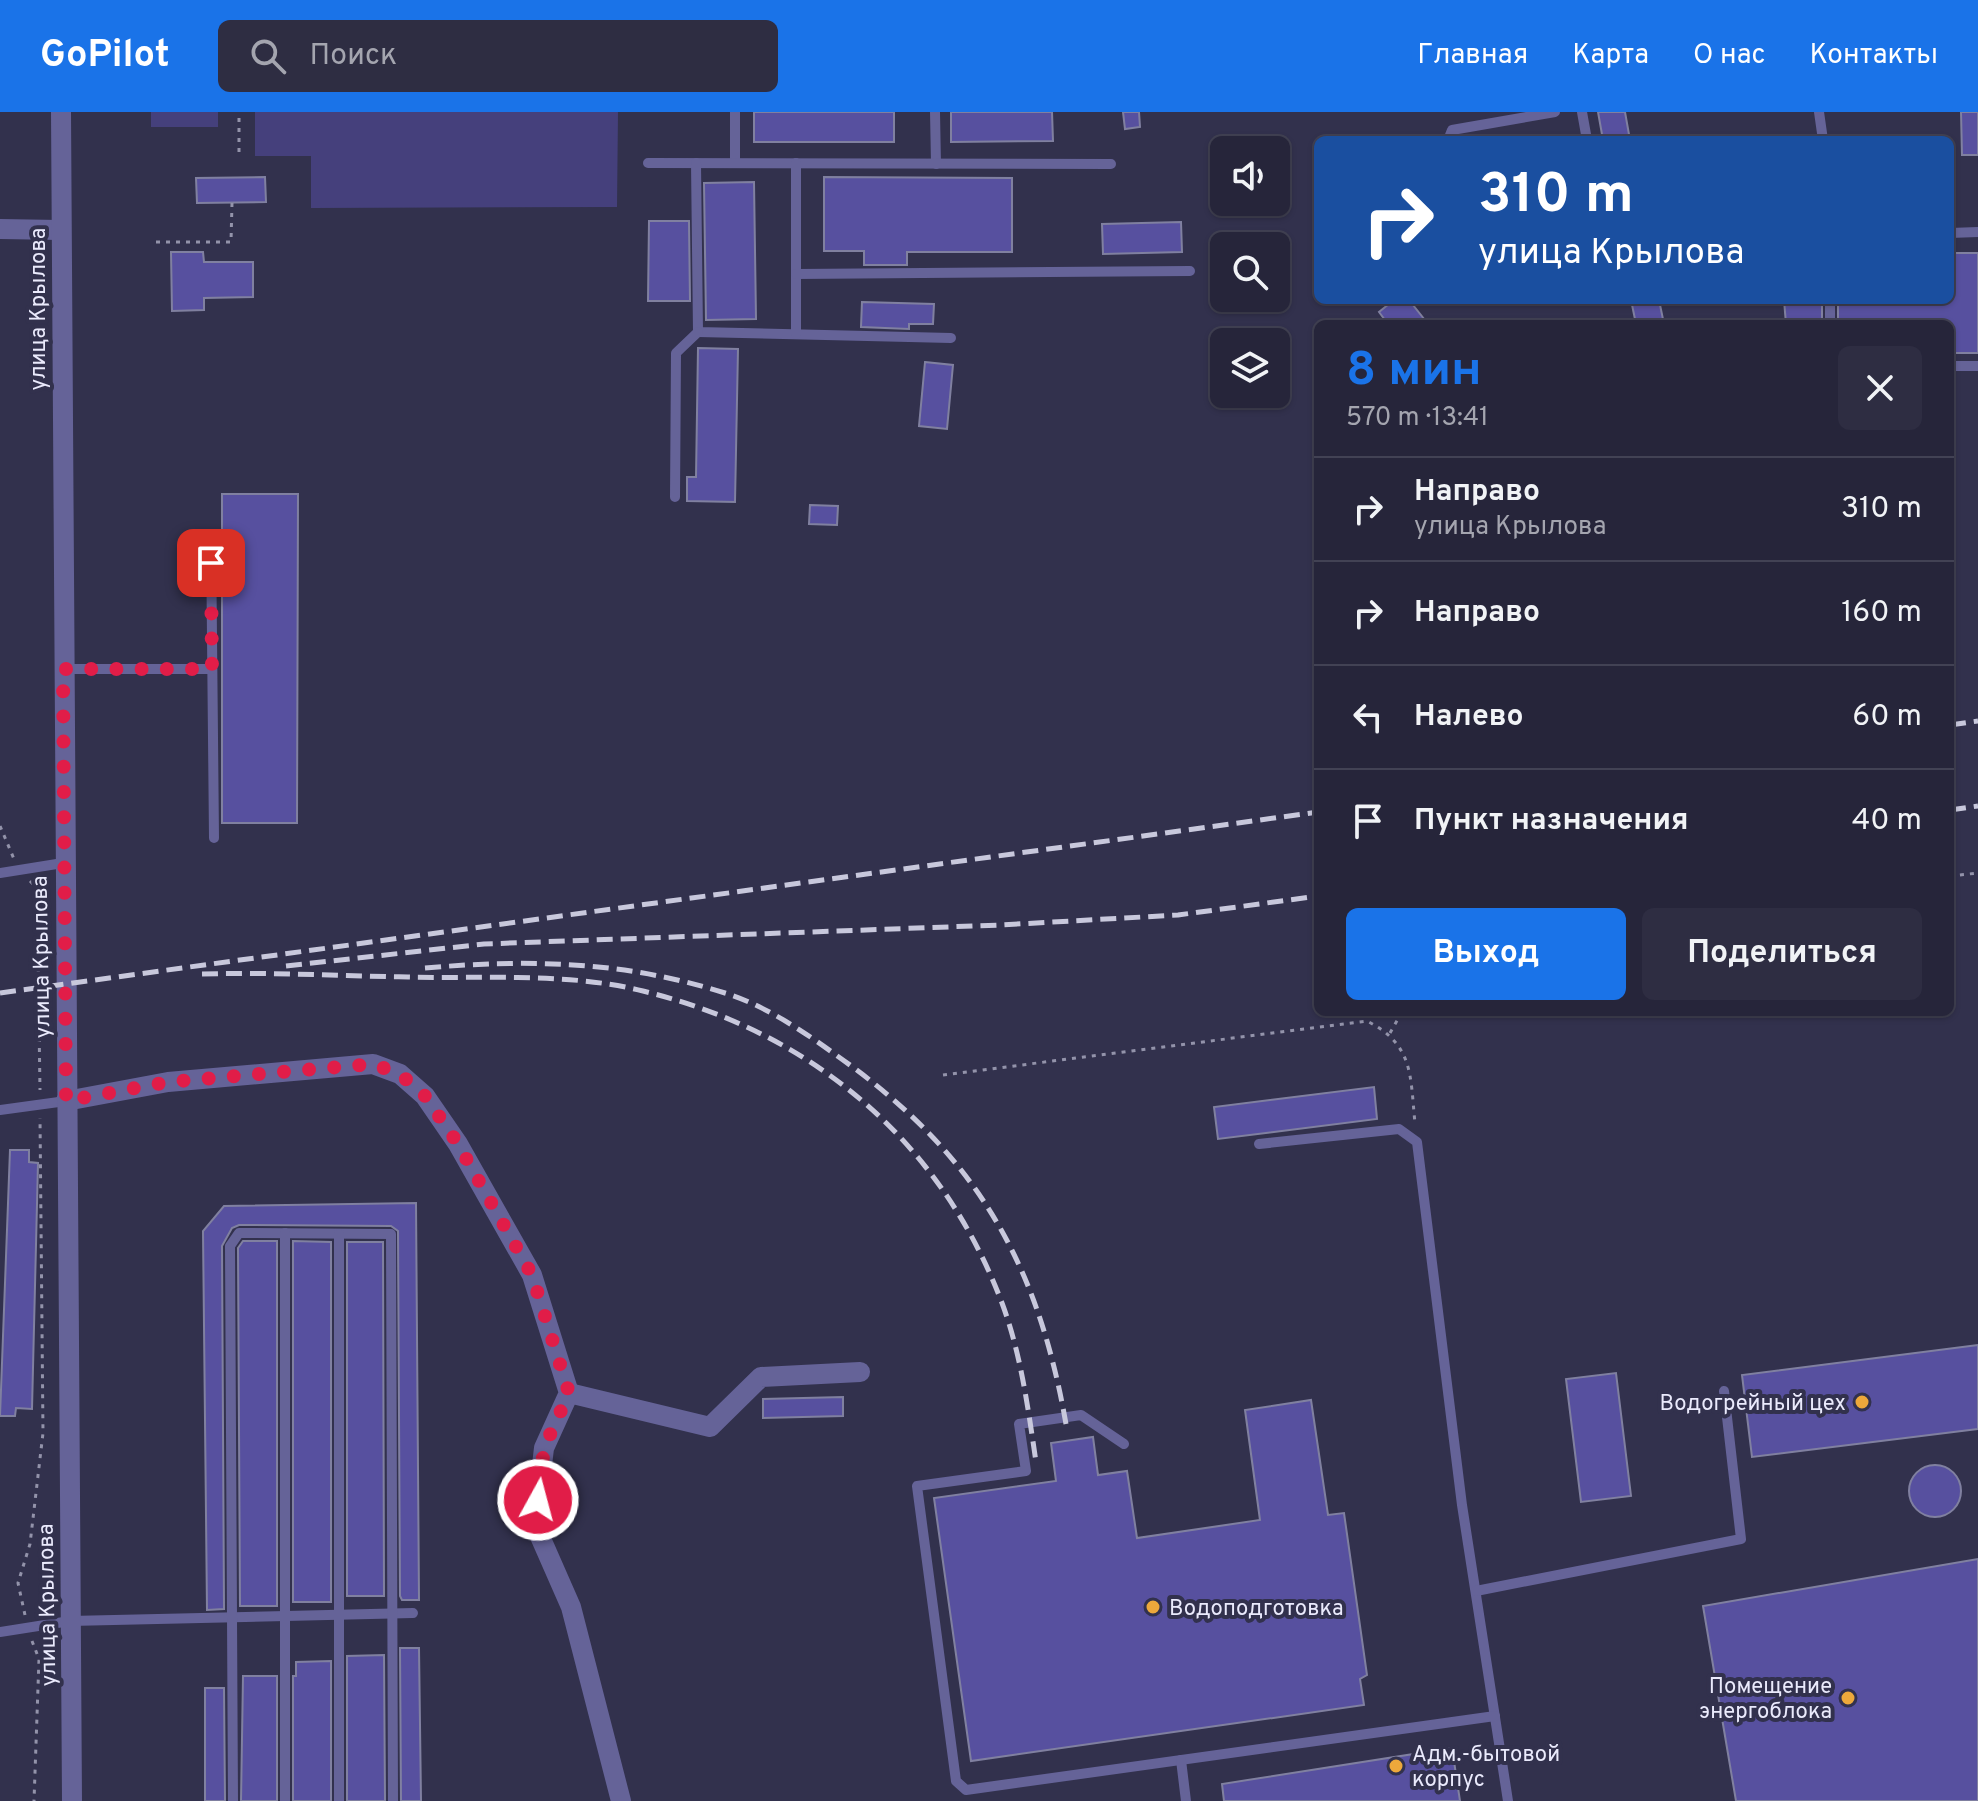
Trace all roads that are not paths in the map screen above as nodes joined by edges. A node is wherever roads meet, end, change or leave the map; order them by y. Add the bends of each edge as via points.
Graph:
1 (61, 112) edge
2 (735, 112) edge
3 (935, 112) edge
4 (1555, 112) edge
5 (1582, 112) edge
6 (1819, 112) edge
7 (1450, 136) edge
8 (1586, 136) edge
9 (1822, 136) edge
10 (648, 163) dead end
11 (696, 163) junction
12 (735, 163) junction
13 (796, 163) junction
14 (936, 164) junction
15 (1111, 164) dead end
16 (0, 229) edge
17 (60, 230) junction
18 (1978, 232) edge
19 (1954, 233) edge
20 (1190, 271) dead end
21 (796, 274) junction
22 (698, 332) junction
23 (796, 334) junction
24 (951, 338) dead end
25 (1954, 366) edge
26 (1978, 366) edge
27 (675, 497) dead end
28 (211, 536) dead end
29 (63, 669) junction
30 (212, 669) junction
31 (214, 838) dead end
32 (63, 863) junction
33 (0, 873) edge
34 (66, 1101) junction
35 (0, 1110) edge
36 (1259, 1144) dead end
37 (285, 1233) junction
38 (339, 1234) junction
39 (860, 1372) dead end
40 (1724, 1391) dead end
41 (569, 1393) junction
42 (1124, 1444) dead end
43 (1476, 1591) junction
44 (391, 1613) junction
45 (413, 1613) dead end
46 (338, 1614) junction
47 (284, 1616) junction
48 (233, 1617) junction
49 (70, 1621) junction
50 (0, 1632) edge
51 (1495, 1716) junction
52 (1181, 1760) junction
53 (72, 1801) edge
54 (233, 1801) edge
55 (285, 1801) edge
56 (339, 1801) edge
57 (393, 1801) edge
58 (621, 1801) edge
59 (1186, 1801) edge
60 (1508, 1801) edge

1 - 17 street, улица Крылова
2 - 12 lane
3 - 14 lane
4 - 7 lane via 1452,130
5 - 8 lane
6 - 9 lane
10 - 11 lane
11 - 12 lane
11 - 22 lane
12 - 13 lane
13 - 14 lane
13 - 21 lane
14 - 15 lane
16 - 17 street
17 - 29 street, улица Крылова
18 - 19 lane
20 - 21 lane
21 - 23 lane
22 - 23 lane
22 - 27 lane via 676,353
23 - 24 lane
25 - 26 lane
28 - 30 lane
29 - 30 lane
29 - 32 street, улица Крылова
30 - 31 lane
32 - 33 lane
32 - 34 street, улица Крылова
34 - 35 lane
34 - 41 street via 168,1082 295,1069 373,1064 400,1074 425,1096 458,1144 532,1275
34 - 49 street, улица Крылова
36 - 43 lane via 1399,1129 1417,1142
37 - 38 lane
37 - 47 lane
37 - 48 lane via 239,1233 230,1246
38 - 44 lane via 391,1234
38 - 46 lane
39 - 41 street via 761,1377 710,1427
40 - 43 lane via 1741,1539
41 - 58 street via 544,1448 535,1525 571,1607
42 - 52 lane via 1081,1415 1019,1424 1026,1471 917,1486 956,1781 966,1790
43 - 51 lane
44 - 45 lane
44 - 46 lane
44 - 57 lane
46 - 47 lane
46 - 56 lane
47 - 48 lane
47 - 55 lane
48 - 49 lane
48 - 54 lane
49 - 50 lane
49 - 53 street, улица Крылова
51 - 52 lane
51 - 60 lane
52 - 59 lane

